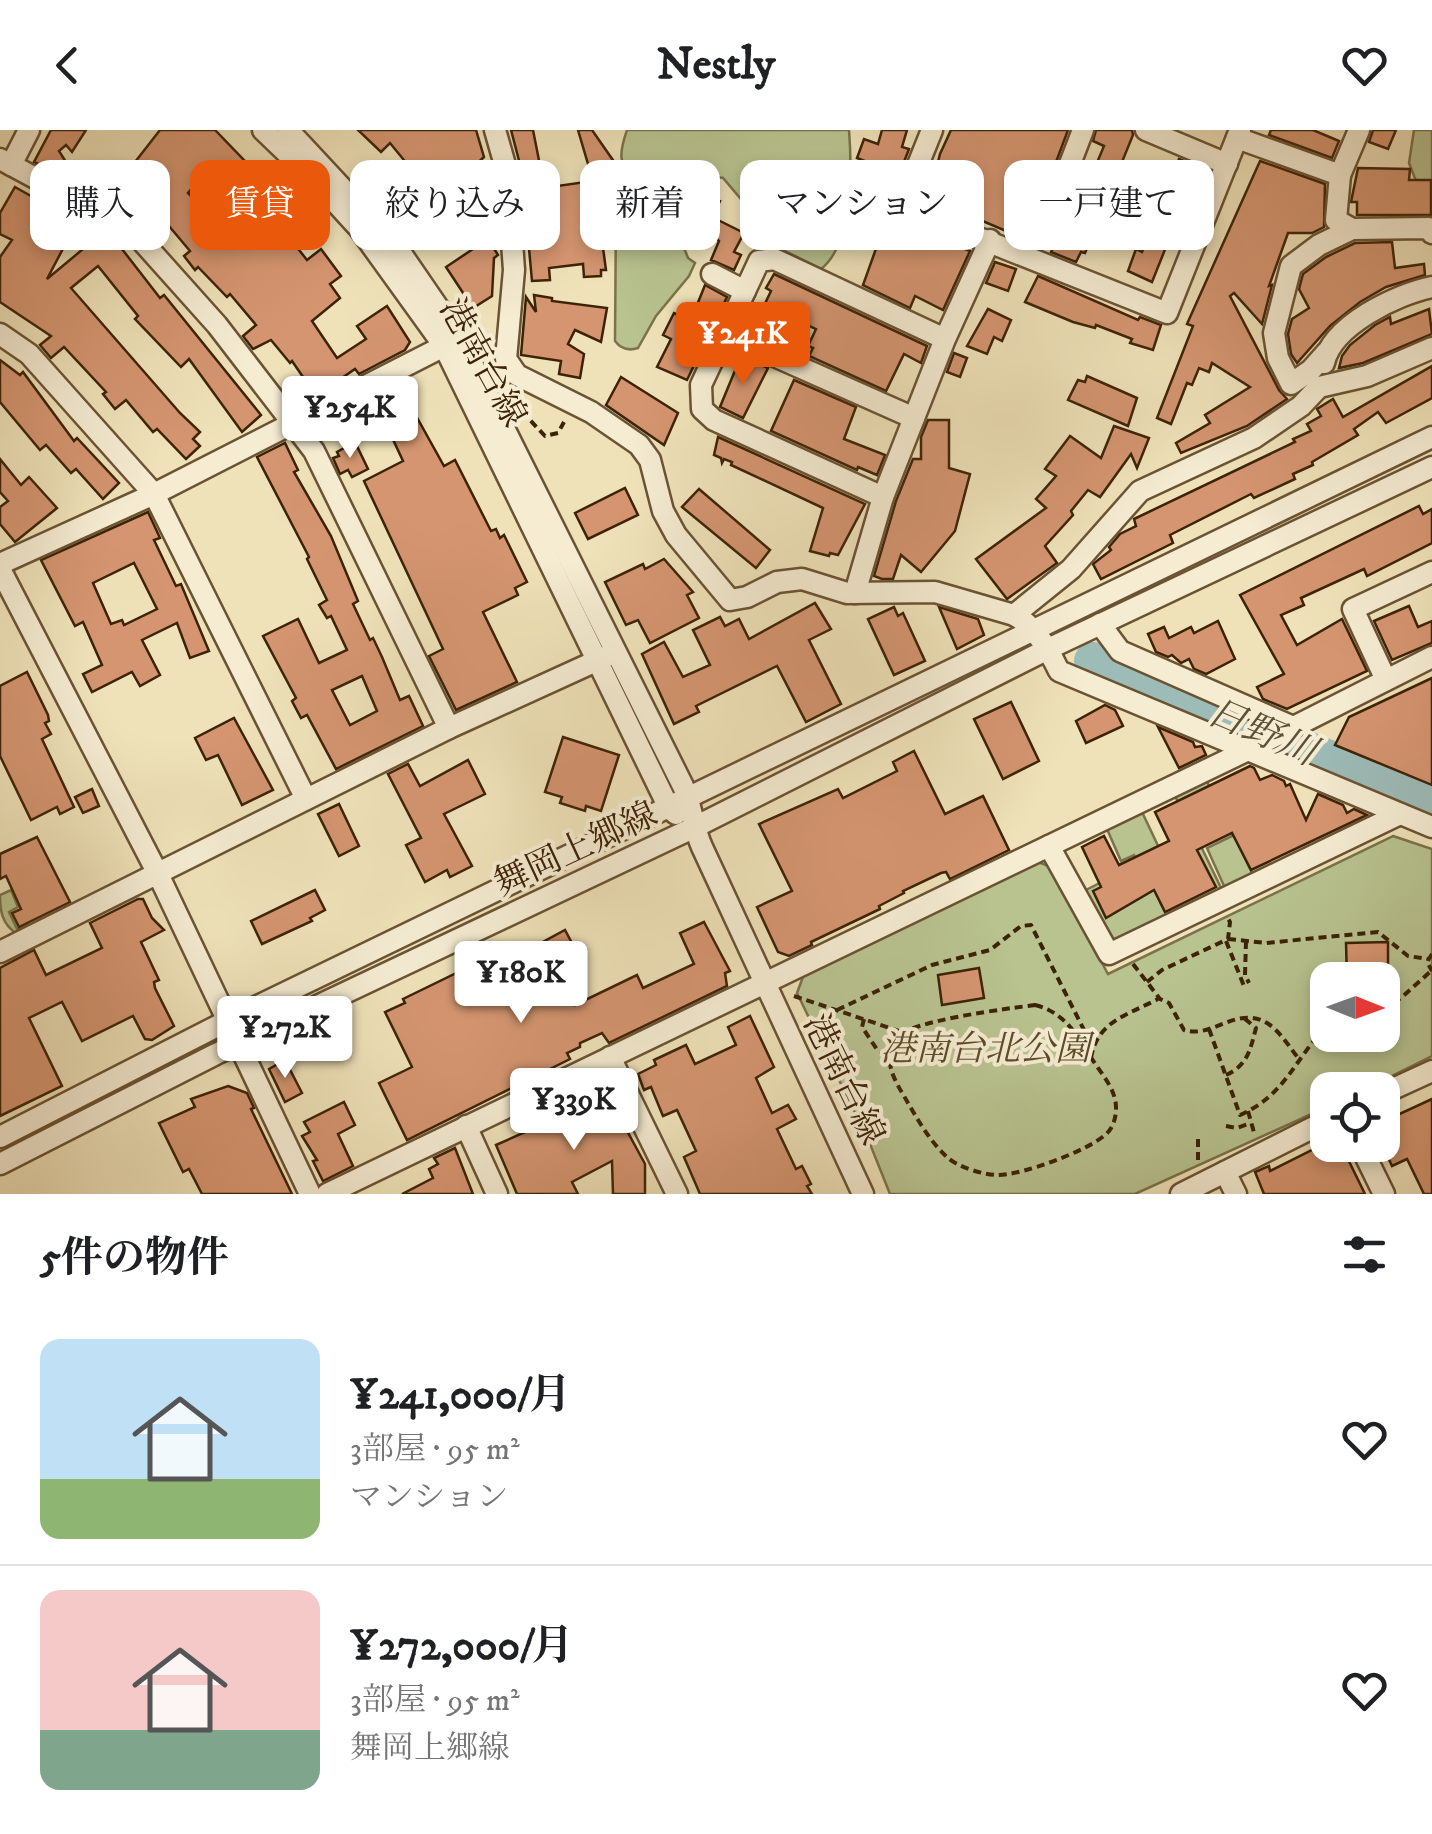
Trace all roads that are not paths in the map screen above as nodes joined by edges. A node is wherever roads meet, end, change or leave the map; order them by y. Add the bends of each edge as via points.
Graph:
1 (29, 130) edge
2 (263, 130) edge
3 (288, 130) edge
4 (496, 130) edge
5 (932, 130) edge
6 (1083, 130) edge
7 (1146, 130) edge
8 (1358, 130) edge
9 (1238, 134) edge
10 (1071, 160) edge
11 (6, 162) edge
12 (1227, 164) junction
13 (1340, 176) junction
14 (1352, 229) junction
15 (1432, 232) edge
16 (990, 240) junction
17 (712, 274) dead end
18 (1432, 286) edge
19 (745, 290) junction
20 (0, 334) edge
21 (725, 334) junction
22 (945, 338) junction
23 (444, 346) junction
24 (1432, 348) edge
25 (1326, 352) junction
26 (1318, 387) junction
27 (914, 418) junction
28 (295, 424) junction
29 (1432, 437) edge
30 (1432, 468) edge
31 (154, 494) junction
32 (883, 498) junction
33 (0, 567) edge
34 (1432, 572) edge
35 (855, 593) junction
36 (1014, 615) junction
37 (1100, 624) junction
38 (1032, 631) junction
39 (1048, 648) junction
40 (616, 653) junction
41 (1432, 657) edge
42 (596, 661) junction
43 (1386, 680) junction
44 (450, 728) junction
45 (1292, 728) junction
46 (1249, 750) junction
47 (306, 799) junction
48 (690, 800) junction
49 (669, 808) junction
50 (1400, 814) junction
51 (1432, 827) edge
52 (693, 828) junction
53 (1048, 846) junction
54 (158, 874) junction
55 (2, 945) edge
56 (762, 982) junction
57 (229, 1020) junction
58 (239, 1043) junction
59 (610, 1058) junction
60 (1432, 1072) edge
61 (1400, 1086) edge
62 (466, 1126) junction
63 (1310, 1129) edge
64 (0, 1137) edge
65 (1368, 1162) edge
66 (0, 1164) edge
67 (1225, 1172) junction
68 (310, 1194) edge
69 (326, 1194) edge
70 (497, 1194) edge
71 (677, 1194) edge
72 (863, 1194) edge
73 (1180, 1194) edge
74 (1236, 1194) edge
75 (1384, 1194) edge

1 - 11 street
2 - 23 street, 港南台線 via 359,228
3 - 40 street via 396,246 459,338
4 - 35 street via 508,172 514,270 506,359 517,375 639,445 676,535 730,600 802,579
5 - 16 street via 901,206
6 - 10 street
7 - 12 street
8 - 13 street
9 - 12 street
9 - 13 street
11 - 28 street via 132,230
12 - 16 street via 1167,312
13 - 14 street via 1336,220
14 - 15 street
14 - 25 street via 1292,266 1274,333 1292,384
16 - 22 street
17 - 19 street
18 - 25 street via 1362,316
19 - 21 street
19 - 22 street via 759,261 774,259
20 - 31 street via 29,354
21 - 27 street
21 - 32 street via 701,385 702,409
22 - 27 street
23 - 28 street
23 - 42 street, 港南台線
24 - 26 street via 1367,376
25 - 26 street
26 - 36 street via 1254,438 1140,491 1071,568
27 - 32 street
28 - 31 street
28 - 44 street
29 - 38 street, 舞岡上郷線
30 - 37 street, 舞岡上郷線
31 - 33 street
31 - 47 street
32 - 35 street
33 - 54 street
34 - 43 street via 1353,609
35 - 36 street via 935,592
36 - 38 street
37 - 39 street, 舞岡上郷線
37 - 45 street via 1120,651
38 - 39 street
38 - 48 street, 舞岡上郷線
39 - 46 street via 1058,670
39 - 52 street, 舞岡上郷線
40 - 42 street
40 - 48 street
41 - 43 street
42 - 44 street
42 - 49 street, 港南台線
43 - 45 street
44 - 47 street
45 - 46 street
46 - 50 street
46 - 53 street
47 - 54 street
48 - 49 street, 舞岡上郷線
48 - 52 street
49 - 52 street
49 - 57 street, 舞岡上郷線
50 - 51 street
50 - 53 street via 1109,954
52 - 56 street, 港南台線
52 - 58 street, 舞岡上郷線
53 - 56 street
54 - 55 street
54 - 57 street
56 - 59 street
56 - 72 street, 港南台線
57 - 58 street
57 - 64 street, 舞岡上郷線
58 - 66 street, 舞岡上郷線
58 - 68 street
59 - 62 street
59 - 71 street
60 - 61 street
62 - 69 street
62 - 70 street
63 - 67 street
65 - 75 street
67 - 73 street
67 - 74 street

